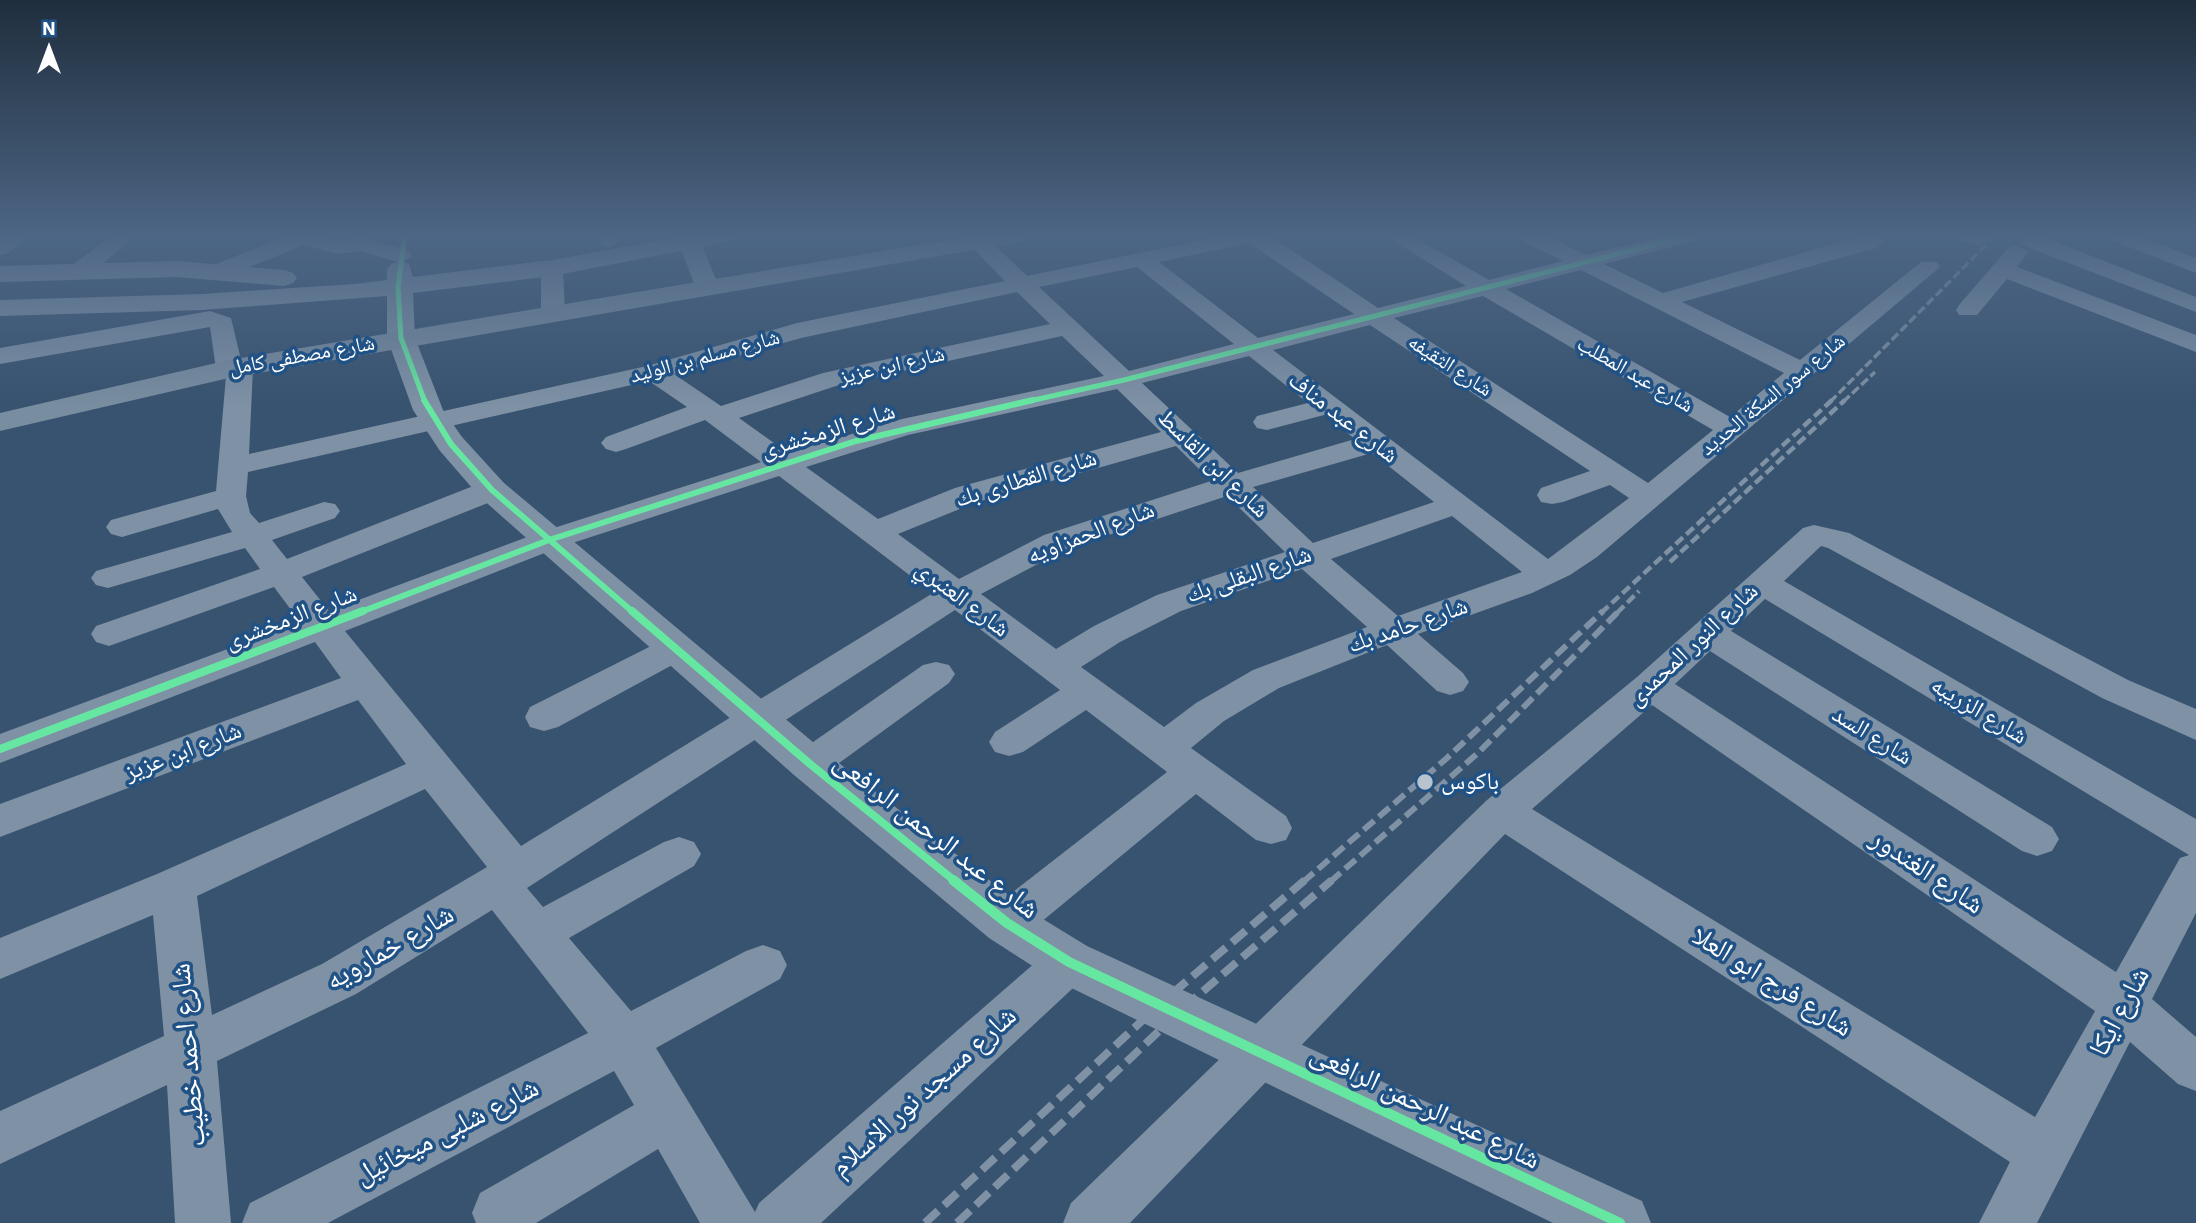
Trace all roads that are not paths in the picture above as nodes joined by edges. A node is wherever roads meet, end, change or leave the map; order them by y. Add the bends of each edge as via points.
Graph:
1 (251, 292) edge
2 (401, 292) edge
3 (553, 292) edge
4 (688, 292) edge
5 (991, 292) edge
6 (1033, 292) edge
7 (1183, 292) edge
8 (1339, 292) edge
9 (1466, 292) edge
10 (1490, 292) edge
11 (1642, 292) edge
12 (1706, 292) edge
13 (1869, 292) edge
14 (1982, 292) edge
15 (2029, 292) edge
16 (2045, 292) edge
17 (2167, 292) edge
18 (1660, 301) junction
19 (2196, 304) edge
20 (0, 308) edge
21 (1968, 310) dead end
22 (553, 313) junction
23 (1373, 315) junction
24 (2089, 323) dead end
25 (1068, 327) junction
26 (401, 338) junction
27 (2196, 344) edge
28 (1252, 347) junction
29 (1712, 352) dead end
30 (0, 356) edge
31 (234, 368) junction
32 (653, 372) junction
33 (1794, 379) junction
34 (1124, 380) junction
35 (1327, 406) junction
36 (713, 413) junction
37 (0, 422) edge
38 (1267, 422) dead end
39 (437, 423) junction
40 (1731, 429) junction
41 (1184, 435) junction
42 (616, 443) dead end
43 (1374, 443) junction
44 (783, 465) junction
45 (1613, 473) junction
46 (233, 481) junction
47 (1235, 483) junction
48 (492, 490) junction
49 (1552, 495) dead end
50 (1649, 497) junction
51 (1455, 505) junction
52 (324, 511) dead end
53 (122, 527) dead end
54 (873, 533) junction
55 (252, 536) junction
56 (550, 540) junction
57 (1307, 555) junction
58 (282, 573) junction
59 (1546, 574) junction
60 (108, 578) dead end
61 (1762, 582) junction
62 (956, 594) junction
63 (324, 626) junction
64 (1395, 631) junction
65 (1707, 633) junction
66 (109, 634) dead end
67 (674, 649) junction
68 (1053, 668) junction
69 (936, 674) dead end
70 (367, 682) junction
71 (1450, 682) dead end
72 (1650, 687) junction
73 (1085, 692) junction
74 (544, 717) dead end
75 (758, 719) junction
76 (2196, 726) edge
77 (1009, 742) dead end
78 (0, 749) edge
79 (1179, 761) junction
80 (810, 764) junction
81 (432, 769) junction
82 (1502, 811) junction
83 (0, 821) edge
84 (1271, 828) dead end
85 (2037, 839) dead end
86 (2196, 840) edge
87 (679, 854) dead end
88 (508, 879) junction
89 (173, 887) junction
90 (2190, 896) edge
91 (1007, 923) junction
92 (536, 934) junction
93 (0, 959) edge
94 (1069, 962) junction
95 (763, 965) dead end
96 (2124, 1004) junction
97 (624, 1040) junction
98 (191, 1049) junction
99 (1263, 1052) junction
100 (2196, 1067) edge
101 (668, 1114) junction
102 (0, 1138) edge
103 (2043, 1153) junction
104 (500, 1213) dead end
105 (203, 1223) edge
106 (270, 1223) edge
107 (730, 1223) edge
108 (779, 1223) edge
109 (1091, 1223) edge
110 (1620, 1223) edge
111 (2007, 1223) edge

1 - 20 street via 202,302
2 - 26 street, شارع عبد الرحمن الرافعى
3 - 22 street
4 - 22 main road, شارع مصطفى كامل
5 - 32 street, شارع مسلم بن الوليد via 797,331
6 - 25 street, شارع ابن القاسط
7 - 28 street, شارع عبد مناف
8 - 23 street, شارع الثقيفه
9 - 23 street, شارع الزمخشرى
10 - 40 street, شارع عبد المطلب
11 - 18 street
12 - 18 street
13 - 33 street, شارع سور السكة الحديد
14 - 21 street
15 - 24 street
16 - 27 street
17 - 19 street
18 - 33 street
22 - 26 main road, شارع مصطفى كامل
23 - 28 street, شارع الزمخشرى
23 - 45 street, شارع الثقيفه
25 - 34 street, شارع ابن القاسط
25 - 36 street, شارع ابن عزيز via 832,379
26 - 31 main road, شارع مصطفى كامل
26 - 39 street, شارع عبد الرحمن الرافعى
28 - 34 street, شارع الزمخشرى
28 - 35 street, شارع عبد مناف
29 - 33 street
30 - 31 street via 210,318 222,323
31 - 37 main road, شارع مصطفى كامل
31 - 46 street
32 - 36 street, شارع العنبري
32 - 39 street, شارع مسلم بن الوليد
33 - 40 street, شارع سور السكة الحديد
34 - 41 street, شارع ابن القاسط
34 - 44 street, شارع الزمخشرى via 902,428
35 - 38 street
35 - 43 street, شارع عبد مناف
36 - 42 street, شارع ابن عزيز
36 - 44 street, شارع العنبري
39 - 46 street, شارع مسلم بن الوليد
39 - 48 street, شارع عبد الرحمن الرافعى
40 - 50 street, شارع سور السكة الحديد
41 - 47 street, شارع ابن القاسط
41 - 54 street, شارع القطارى بك via 966,495
43 - 47 street, شارع الحمزاويه
43 - 51 street, شارع عبد مناف
44 - 54 street, شارع العنبري
44 - 56 street, شارع الزمخشرى
45 - 49 street
45 - 50 street, شارع الثقيفه
46 - 53 street, شارع مسلم بن الوليد
46 - 55 street via 235,514
47 - 57 street, شارع ابن القاسط
47 - 62 street, شارع الحمزاويه via 1055,542
48 - 56 street, شارع عبد الرحمن الرافعى
48 - 58 street
50 - 59 street, شارع حامد بك via 1585,550
51 - 57 street, شارع البقلى بك
51 - 59 street, شارع عبد مناف
52 - 55 street
54 - 62 street, شارع العنبري
55 - 58 street
55 - 60 street
56 - 63 street, شارع الزمخشرى
56 - 67 street, شارع عبد الرحمن الرافعى
57 - 64 street, شارع ابن القاسط
57 - 68 street, شارع البقلى بك via 1169,603
58 - 63 street
58 - 66 street
59 - 64 street, شارع حامد بك
61 - 65 street, شارع النور المحمدى
61 - 76 street, شارع النور المحمدى via 1809,537 1826,536 2115,689
61 - 86 street, شارع الزريبه
62 - 68 street, شارع العنبري
62 - 75 street, شارع الحمزاويه
63 - 70 street
63 - 78 street, شارع الزمخشرى
64 - 71 street, شارع ابن القاسط
64 - 79 street, شارع حامد بك via 1266,679 1210,712
65 - 72 street, شارع النور المحمدى
65 - 85 street, شارع السد
67 - 74 street
67 - 75 street, شارع عبد الرحمن الرافعى
68 - 73 street, شارع العنبري
69 - 80 street
70 - 81 street
70 - 83 street, شارع ابن عزيز
72 - 82 street, شارع النور المحمدى
72 - 96 street, شارع الغندور
73 - 77 street
73 - 79 street, شارع العنبري
75 - 80 street, شارع عبد الرحمن الرافعى
75 - 88 street, شارع خمارويه
79 - 84 street, شارع العنبري
79 - 91 street, شارع حامد بك
80 - 91 street, شارع عبد الرحمن الرافعى
81 - 88 street
81 - 89 street
82 - 99 street, شارع النور المحمدى
82 - 103 street, شارع فرج ابو العلا
87 - 92 street
88 - 92 street
88 - 98 street, شارع خمارويه via 339,979
89 - 93 street
89 - 98 street, شارع احمد خطيب
90 - 96 street, شارع ايكا
91 - 94 street, شارع عبد الرحمن الرافعى
92 - 97 street
94 - 99 street, شارع عبد الرحمن الرافعى
94 - 108 street, شارع مسجد نور الاسلام
95 - 97 street, شارع شلبى ميخائيل
96 - 100 street, شارع الغندور
96 - 103 street, شارع ايكا
97 - 101 street
97 - 106 street, شارع شلبى ميخائيل
98 - 102 street, شارع خمارويه
98 - 105 street, شارع احمد خطيب
99 - 109 street, شارع النور المحمدى
99 - 110 street, شارع عبد الرحمن الرافعى
101 - 104 street
101 - 107 street
103 - 111 street, شارع ايكا

